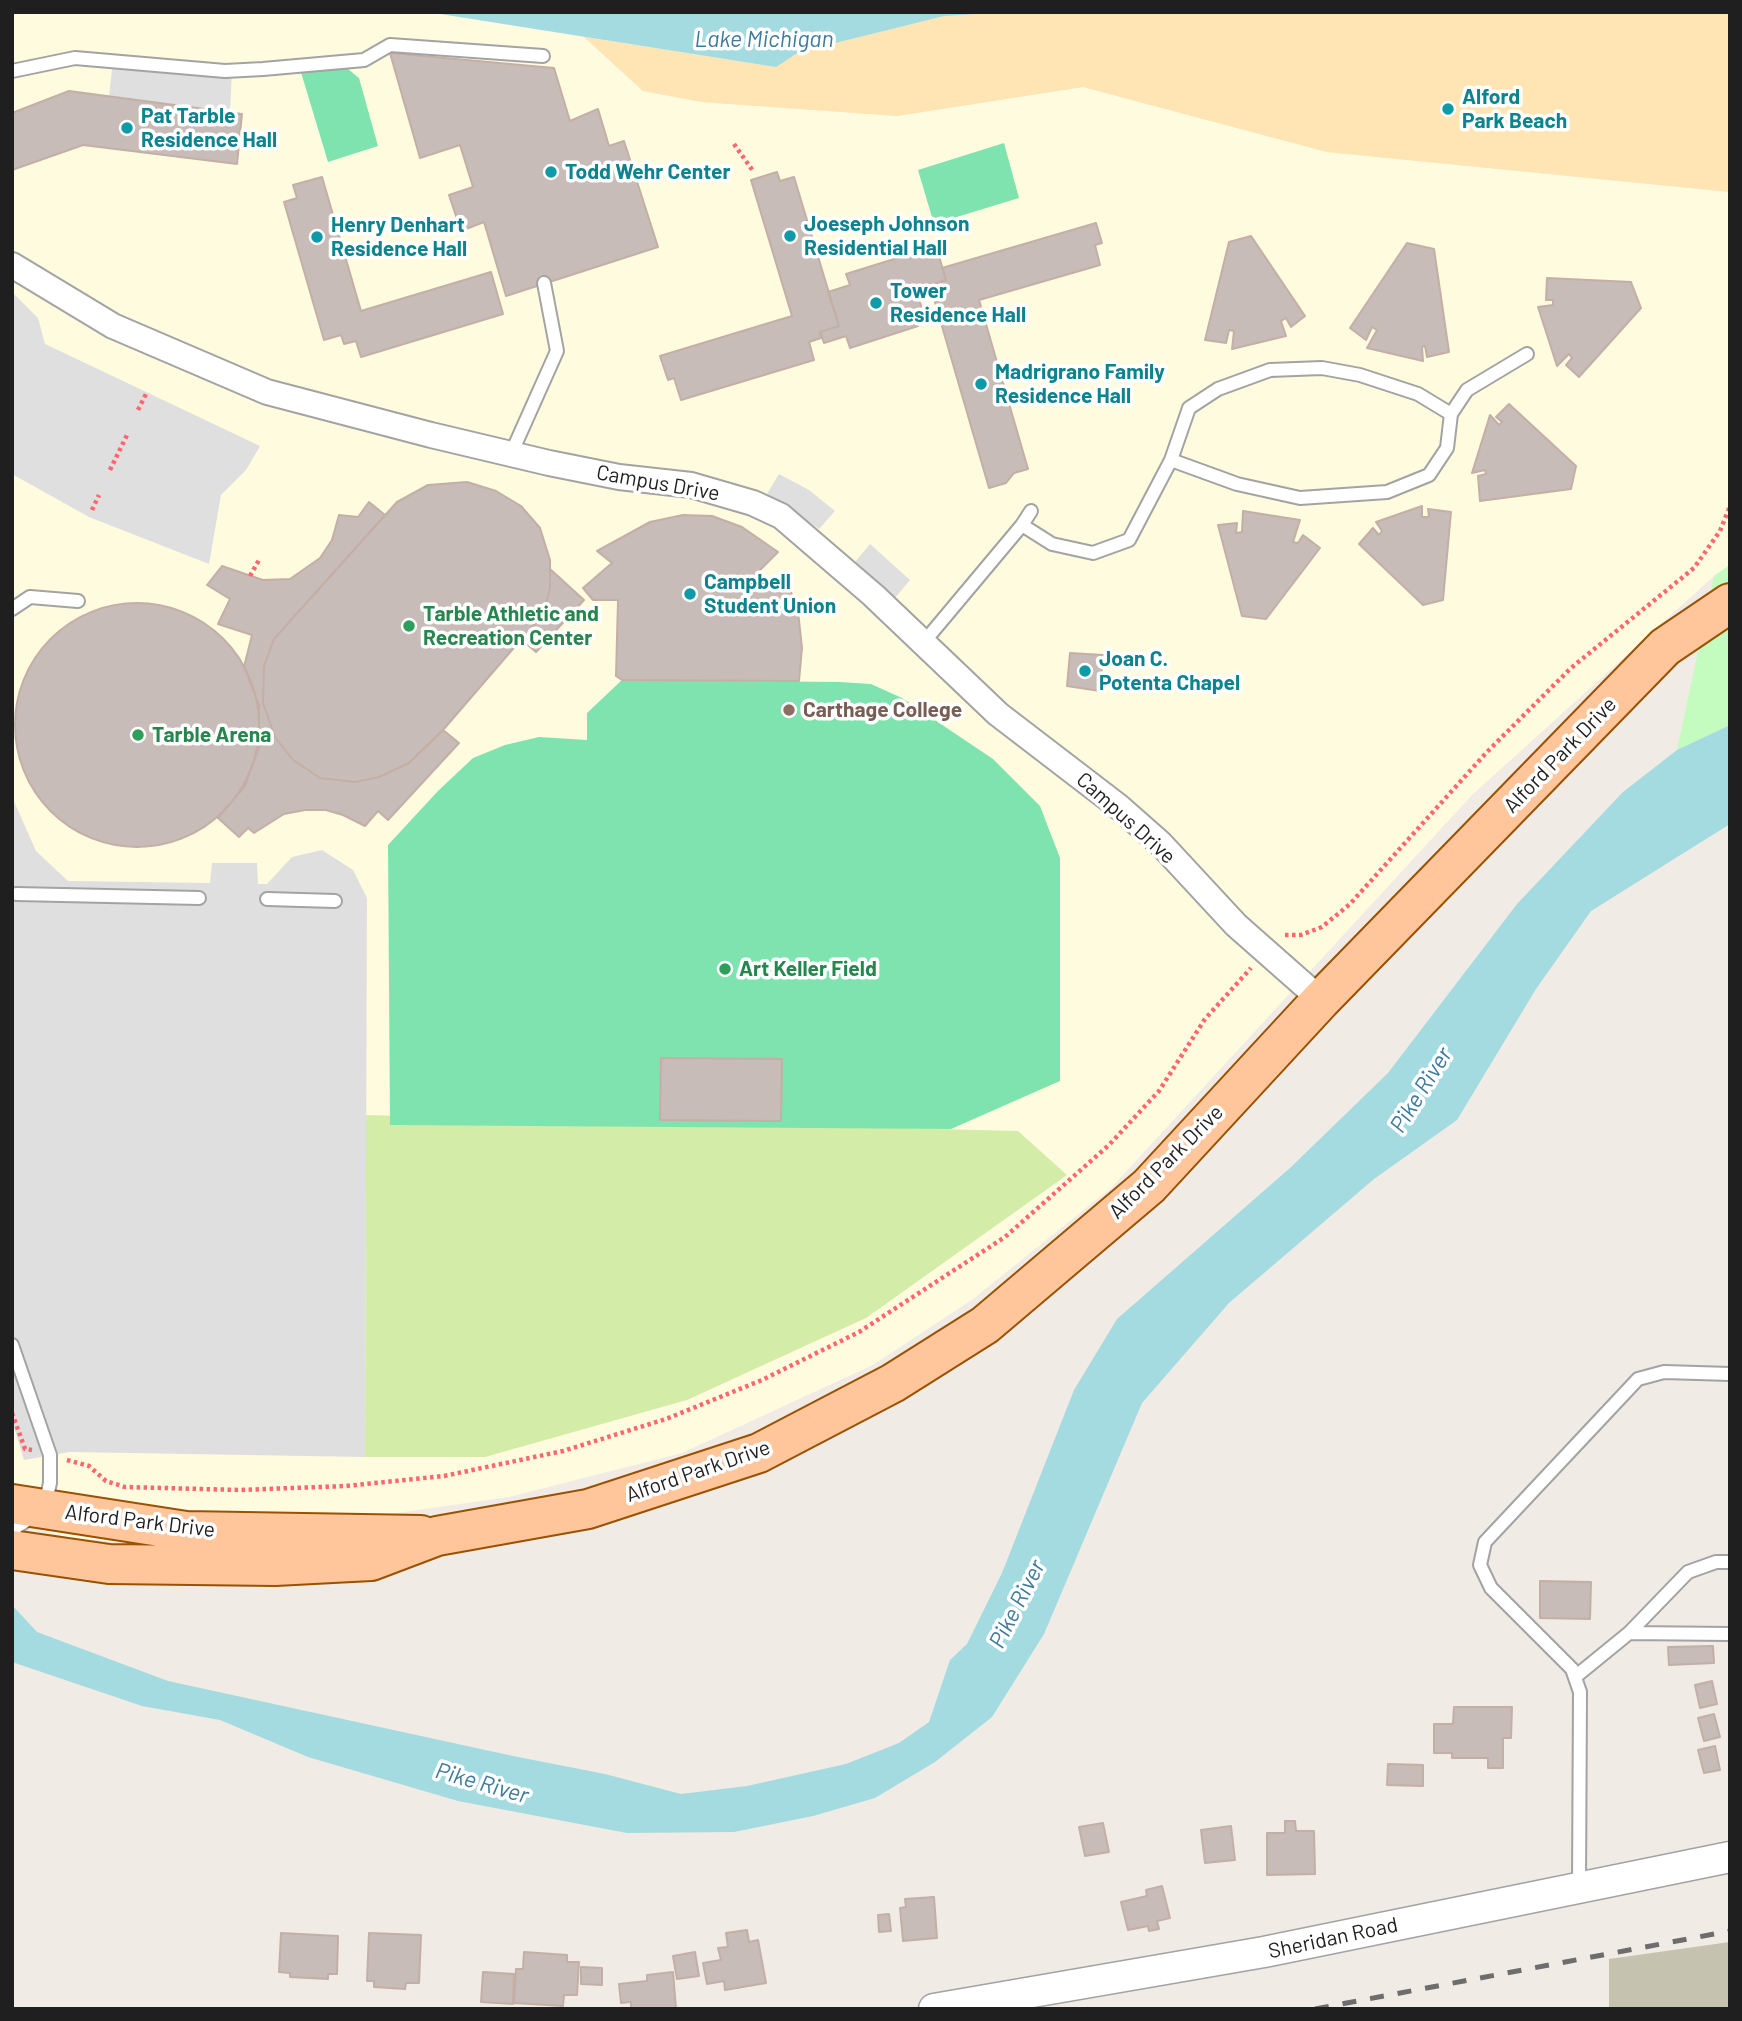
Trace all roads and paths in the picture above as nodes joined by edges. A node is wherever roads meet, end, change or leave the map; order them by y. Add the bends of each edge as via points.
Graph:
1 (542, 56) dead end
2 (12, 71) edge
3 (734, 144) dead end
4 (753, 171) dead end
5 (12, 265) edge
6 (544, 283) dead end
7 (1527, 354) dead end
8 (146, 394) dead end
9 (138, 410) dead end
10 (1451, 414) junction
11 (127, 435) dead end
12 (511, 454) junction
13 (1171, 460) junction
14 (110, 470) dead end
15 (99, 495) dead end
16 (1730, 506) edge
17 (92, 510) dead end
18 (1031, 511) dead end
19 (1022, 526) junction
20 (259, 560) dead end
21 (250, 576) dead end
22 (78, 601) dead end
23 (1730, 603) edge
24 (12, 609) edge
25 (924, 642) junction
26 (16, 894) dead end
27 (199, 898) dead end
28 (267, 899) dead end
29 (335, 901) dead end
30 (1265, 952) junction
31 (1321, 1000) junction
32 (12, 1345) edge
33 (1730, 1374) edge
34 (12, 1413) edge
35 (50, 1455) junction
36 (28, 1507) edge
37 (437, 1536) junction
38 (14, 1544) edge
39 (1730, 1562) edge
40 (1629, 1633) junction
41 (1730, 1634) edge
42 (1575, 1676) junction
43 (1730, 1857) edge
44 (1579, 1888) junction
45 (934, 2009) edge

1 - 2 lane via 390,45 364,60 263,69 225,71 75,58
3 - 4 path
5 - 12 street, Campus Drive via 113,326 267,392
6 - 12 lane via 557,351
7 - 10 lane via 1467,390
8 - 9 path
10 - 13 lane via 1447,447 1429,475 1387,492 1300,498 1237,484
10 - 13 lane via 1418,394 1360,375 1322,368 1270,370 1218,389 1189,408
11 - 14 path
12 - 25 street, Campus Drive via 620,477 691,485 753,503 781,516
13 - 19 lane via 1129,540 1093,552 1052,544
15 - 17 path
16 - 30 path via 1720,531 1694,568 1571,668 1487,752 1350,904 1322,927 1284,935
18 - 19 lane
19 - 25 lane
20 - 21 path
22 - 24 lane via 30,597
23 - 31 main road, Alford Park Drive via 1665,647
25 - 30 street, Campus Drive via 998,714 1149,834
26 - 27 lane
28 - 29 lane
30 - 31 street, Campus Drive
30 - 35 path via 1205,1019 1159,1091 1109,1145 1004,1237 859,1332 762,1380 666,1419 563,1451 444,1476 240,1490 125,1486 106,1481 89,1466
31 - 37 main road, Alford Park Drive via 1149,1185 985,1325 893,1383 759,1453 588,1509
32 - 35 lane
33 - 42 lane via 1664,1372 1639,1379 1486,1542 1480,1565 1491,1588
34 - 35 path via 25,1449
35 - 36 lane via 50,1483
36 - 37 main road, Alford Park Drive via 186,1531
36 - 38 lane
37 - 38 main road, Alford Park Drive via 371,1561 275,1566 109,1564
39 - 40 lane via 1688,1572
40 - 41 lane
40 - 42 lane
42 - 44 lane via 1580,1692
43 - 44 street, Sheridan Road
44 - 45 street, Sheridan Road via 1264,1952

